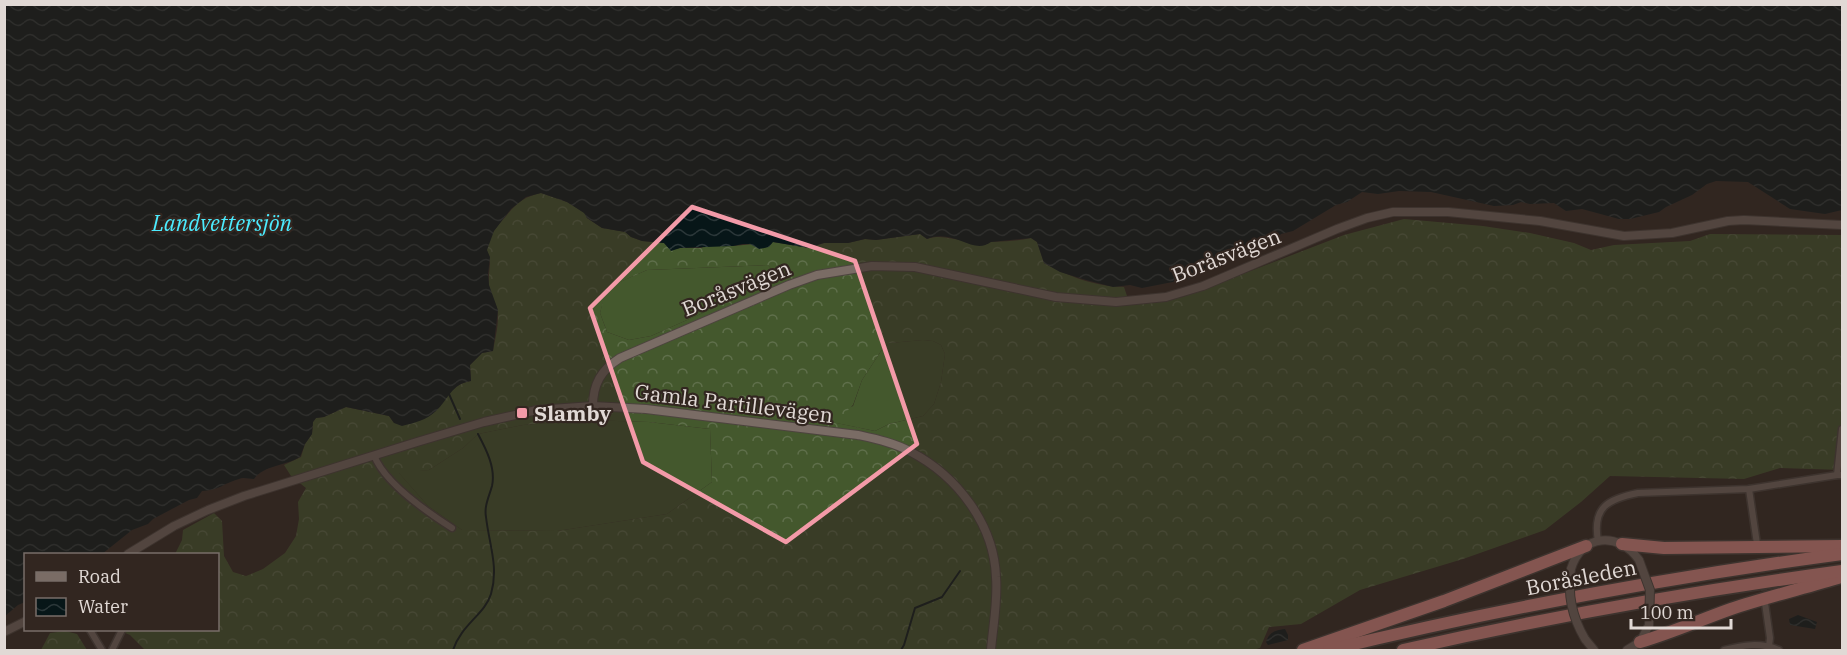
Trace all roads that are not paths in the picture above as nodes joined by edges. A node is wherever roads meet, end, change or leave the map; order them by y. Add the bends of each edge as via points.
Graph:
1 (1842, 225) edge
2 (593, 406) junction
3 (1842, 429) edge
4 (374, 454) junction
5 (1840, 475) edge
6 (1749, 489) junction
7 (452, 528) dead end
8 (1598, 541) junction
9 (1622, 544) junction
10 (1586, 546) junction
11 (1842, 546) edge
12 (1759, 551) tunnel mouth
13 (131, 553) edge
14 (1842, 554) edge
15 (1842, 571) edge
16 (1842, 577) edge
17 (1765, 603) dead end
18 (24, 622) edge
19 (91, 631) edge
20 (122, 631) edge
21 (4, 632) edge
22 (1769, 646) junction
23 (1639, 647) edge
24 (102, 651) edge
25 (112, 651) edge
26 (991, 651) edge
27 (1303, 651) edge
28 (1329, 651) edge
29 (1403, 651) edge
30 (1594, 651) edge
31 (1627, 651) edge
32 (1724, 651) edge
33 (1779, 651) edge

1 - 2 street, Boråsvägen via 1744,220 1672,233 1624,236 1540,221 1440,211 1393,212 1337,229 1203,286 1166,297 1124,302 1056,297 915,267 854,268 789,285 620,358 599,377
2 - 4 street, Gamla Partillevägen via 522,413
2 - 26 street, Gamla Partillevägen via 858,435 891,443 922,458 960,491 973,508 992,549 996,576
3 - 5 street
4 - 7 street via 385,473 416,504
4 - 13 street, Gamla Partillevägen via 208,510
5 - 6 street
6 - 8 street via 1621,496 1604,506 1597,517
6 - 12 street
8 - 9 street
8 - 10 street
9 - 11 highway via 1664,548
9 - 23 street, bridge via 1639,560 1650,590 1649,625
10 - 27 highway
10 - 30 street, bridge via 1575,558 1569,587 1576,622
14 - 28 highway, Boråsleden via 1586,595
15 - 29 highway, Boråsleden via 1647,602
16 - 23 highway via 1696,621
17 - 22 street
18 - 21 street
19 - 24 street
20 - 25 street
22 - 32 street via 1746,645
22 - 33 street
23 - 31 street

